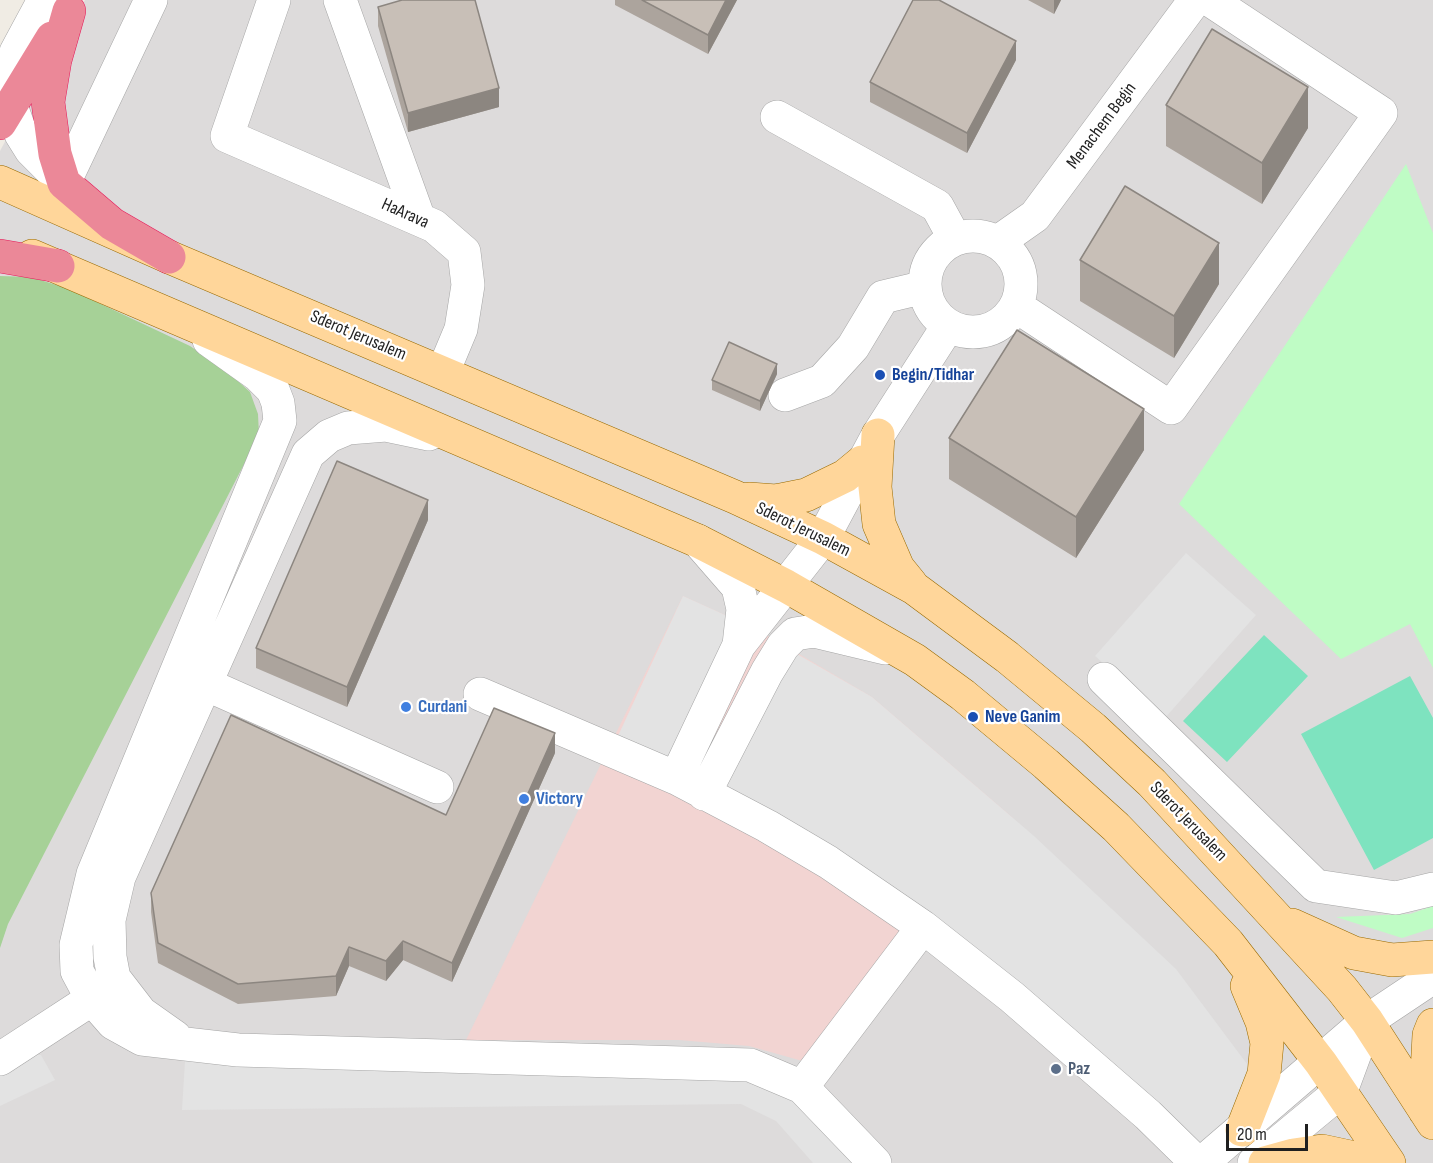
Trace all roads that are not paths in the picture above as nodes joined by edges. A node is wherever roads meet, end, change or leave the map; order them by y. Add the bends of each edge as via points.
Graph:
1 (20, 0) edge
2 (151, 0) edge
3 (274, 0) edge
4 (340, 0) edge
5 (1195, 0) edge
6 (1210, 0) edge
7 (62, 4) edge
8 (0, 36) edge
9 (5, 113) edge
10 (777, 117) dead end
11 (0, 182) edge
12 (64, 183) junction
13 (419, 219) junction
14 (955, 239) junction
15 (0, 242) edge
16 (998, 242) junction
17 (0, 256) edge
18 (169, 257) junction
19 (58, 266) junction
20 (925, 287) junction
21 (1016, 306) junction
22 (175, 317) junction
23 (948, 326) junction
24 (443, 372) junction
25 (785, 395) dead end
26 (870, 448) junction
27 (498, 454) junction
28 (735, 497) junction
29 (823, 538) junction
30 (698, 541) junction
31 (786, 585) junction
32 (914, 588) junction
33 (739, 645) junction
34 (915, 660) junction
35 (191, 678) junction
36 (1104, 679) dead end
37 (480, 694) dead end
38 (676, 778) junction
39 (437, 787) dead end
40 (704, 794) junction
41 (1433, 889) edge
42 (1280, 919) junction
43 (923, 927) junction
44 (1228, 943) junction
45 (1433, 957) edge
46 (1433, 977) edge
47 (103, 988) junction
48 (1367, 1021) junction
49 (1433, 1025) edge
50 (0, 1059) edge
51 (1321, 1063) junction
52 (802, 1088) junction
53 (1341, 1091) junction
54 (1429, 1117) edge
55 (1242, 1130) junction
56 (875, 1163) edge
57 (1197, 1163) edge
58 (1202, 1163) edge
59 (1254, 1163) edge
60 (1265, 1163) edge
61 (1359, 1163) edge
62 (1389, 1163) edge

1 - 8 street
2 - 12 street
3 - 13 street, HaArava via 227,136
4 - 13 street
5 - 16 street, Menachem Begin via 1035,216
6 - 21 street via 1382,113 1171,408
7 - 9 highway
7 - 12 highway via 48,102 55,154
9 - 12 street via 31,150
10 - 14 street via 937,207
11 - 18 main road, Sderot Jerusalem
12 - 18 highway via 112,224
13 - 24 street, HaArava via 434,226 464,252 468,285 461,329
14 - 16 street via 970,236
14 - 20 street via 932,258
15 - 19 main road
16 - 21 street via 1009,252 1021,278
17 - 19 highway
18 - 24 main road, Sderot Jerusalem
19 - 22 main road
20 - 23 street via 928,302
20 - 25 street via 883,297 853,347 822,381
21 - 23 street via 994,328 979,332
22 - 27 main road
22 - 35 street via 258,375 273,390 280,421
23 - 26 street
24 - 28 main road, Sderot Jerusalem
26 - 28 main road via 845,476 792,499 758,501
26 - 29 street
26 - 32 main road via 879,524 898,568
27 - 30 main road
27 - 35 street via 386,425 339,430 317,445 308,454
28 - 29 main road, Sderot Jerusalem
29 - 31 street
29 - 32 main road, Sderot Jerusalem
30 - 31 main road
30 - 33 street via 738,587 743,609
31 - 33 street
31 - 34 main road
32 - 42 main road, Sderot Jerusalem via 1094,728 1152,783
33 - 38 street
34 - 40 street via 828,633 795,634 767,672
34 - 44 main road via 963,694 1116,827
35 - 39 street
35 - 47 street via 93,874 76,945 77,970
36 - 41 street via 1316,886 1396,898
37 - 38 street
38 - 40 street
40 - 43 street via 828,862
42 - 45 main road via 1354,953 1392,960
42 - 48 main road, Sderot Jerusalem
43 - 52 street
43 - 57 street via 1020,1004
44 - 51 main road
44 - 55 main road via 1267,1043 1264,1074
46 - 48 street
47 - 50 street
47 - 52 street via 113,1023 142,1039 238,1050 750,1065
48 - 51 street
48 - 53 street
48 - 54 main road, Sderot Jerusalem
49 - 54 main road via 1429,1035
51 - 53 main road
51 - 55 street
52 - 56 street
53 - 59 street
53 - 62 main road
55 - 58 street
60 - 61 main road via 1322,1152 1350,1157

